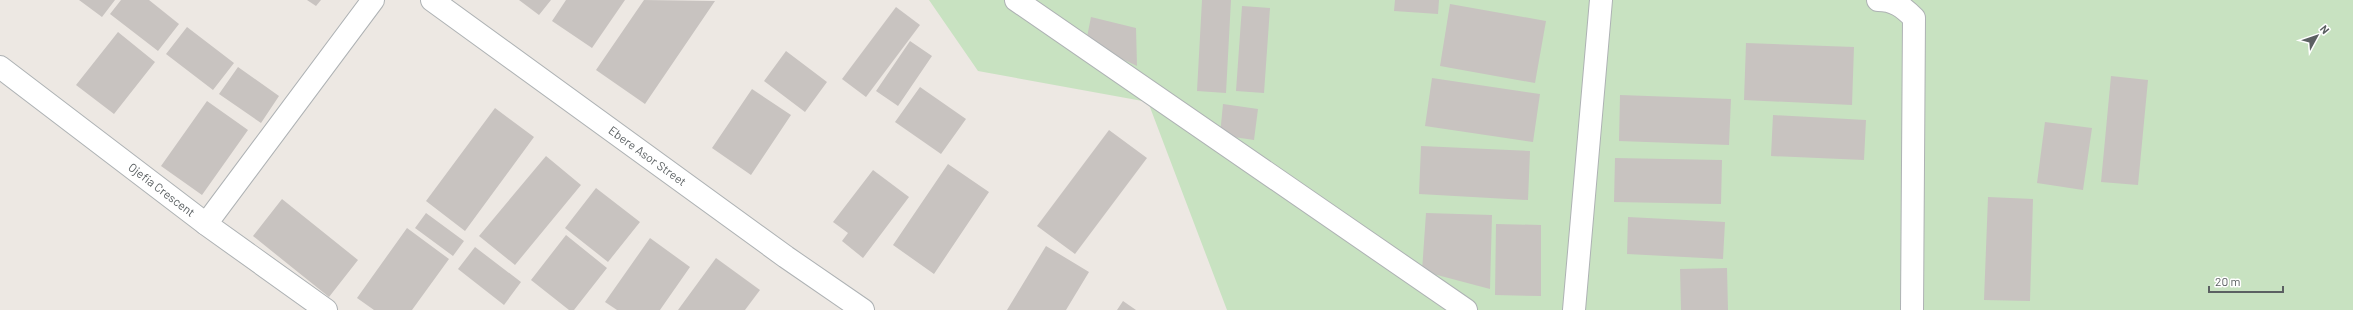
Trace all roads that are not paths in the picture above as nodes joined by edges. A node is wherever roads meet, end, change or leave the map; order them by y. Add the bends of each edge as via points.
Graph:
1 (373, 0) edge
2 (432, 0) edge
3 (1016, 0) edge
4 (1601, 0) edge
5 (1878, 0) edge
6 (0, 67) edge
7 (206, 224) junction
8 (326, 310) edge
9 (863, 310) edge
10 (1466, 310) edge
11 (1574, 310) edge
12 (1912, 310) edge

1 - 7 street
2 - 9 street, Ebere Asor Street
3 - 10 street
4 - 11 street
5 - 12 street via 1888,0 1904,8 1914,18
6 - 7 street, Ojefia Crescent
7 - 8 street, Ojefia Crescent

